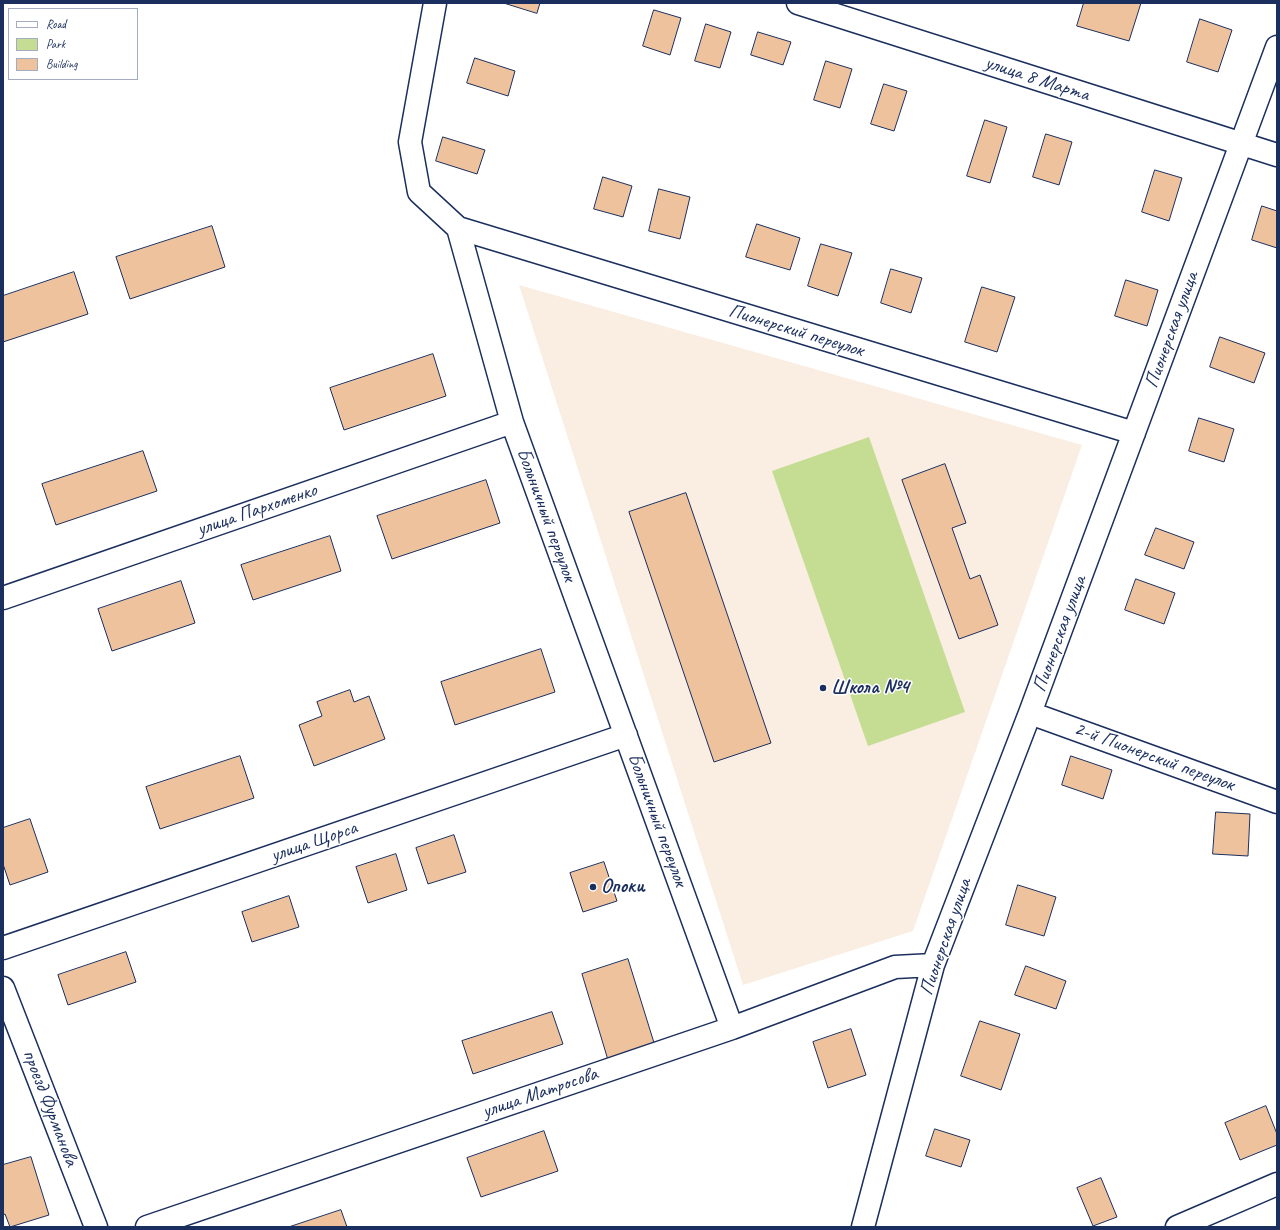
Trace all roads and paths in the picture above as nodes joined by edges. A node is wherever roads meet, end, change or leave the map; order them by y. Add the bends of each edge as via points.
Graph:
1 (435, 3) edge
2 (798, 3) edge
3 (1277, 47) edge
4 (1241, 143) junction
5 (1277, 155) edge
6 (458, 228) junction
7 (512, 422) junction
8 (1134, 433) junction
9 (3, 598) edge
10 (1030, 713) junction
11 (626, 735) junction
12 (1277, 802) edge
13 (3, 948) edge
14 (933, 965) junction
15 (3, 988) edge
16 (732, 1028) junction
17 (1277, 1184) edge
18 (96, 1227) edge
19 (147, 1227) edge
20 (863, 1227) edge
21 (1177, 1227) edge

1 - 6 street via 410,142 420,192
2 - 4 street, улица 8 Марта
3 - 4 street, Пионерская улица
4 - 5 street, улица 8 Марта
4 - 8 street, Пионерская улица
6 - 7 street, Больничный переулок
6 - 8 street, Пионерский переулок
7 - 9 street, улица Пархоменко
7 - 11 street, Больничный переулок
8 - 10 street, Пионерская улица
10 - 12 street, 2-й Пионерский переулок
10 - 14 street, Пионерская улица
11 - 13 street, улица Щорса
11 - 16 street, Больничный переулок
14 - 16 street, улица Матросова via 895,967
14 - 20 street, Пионерская улица
15 - 18 street, проезд Фурманова
16 - 19 street, улица Матросова
17 - 21 street

